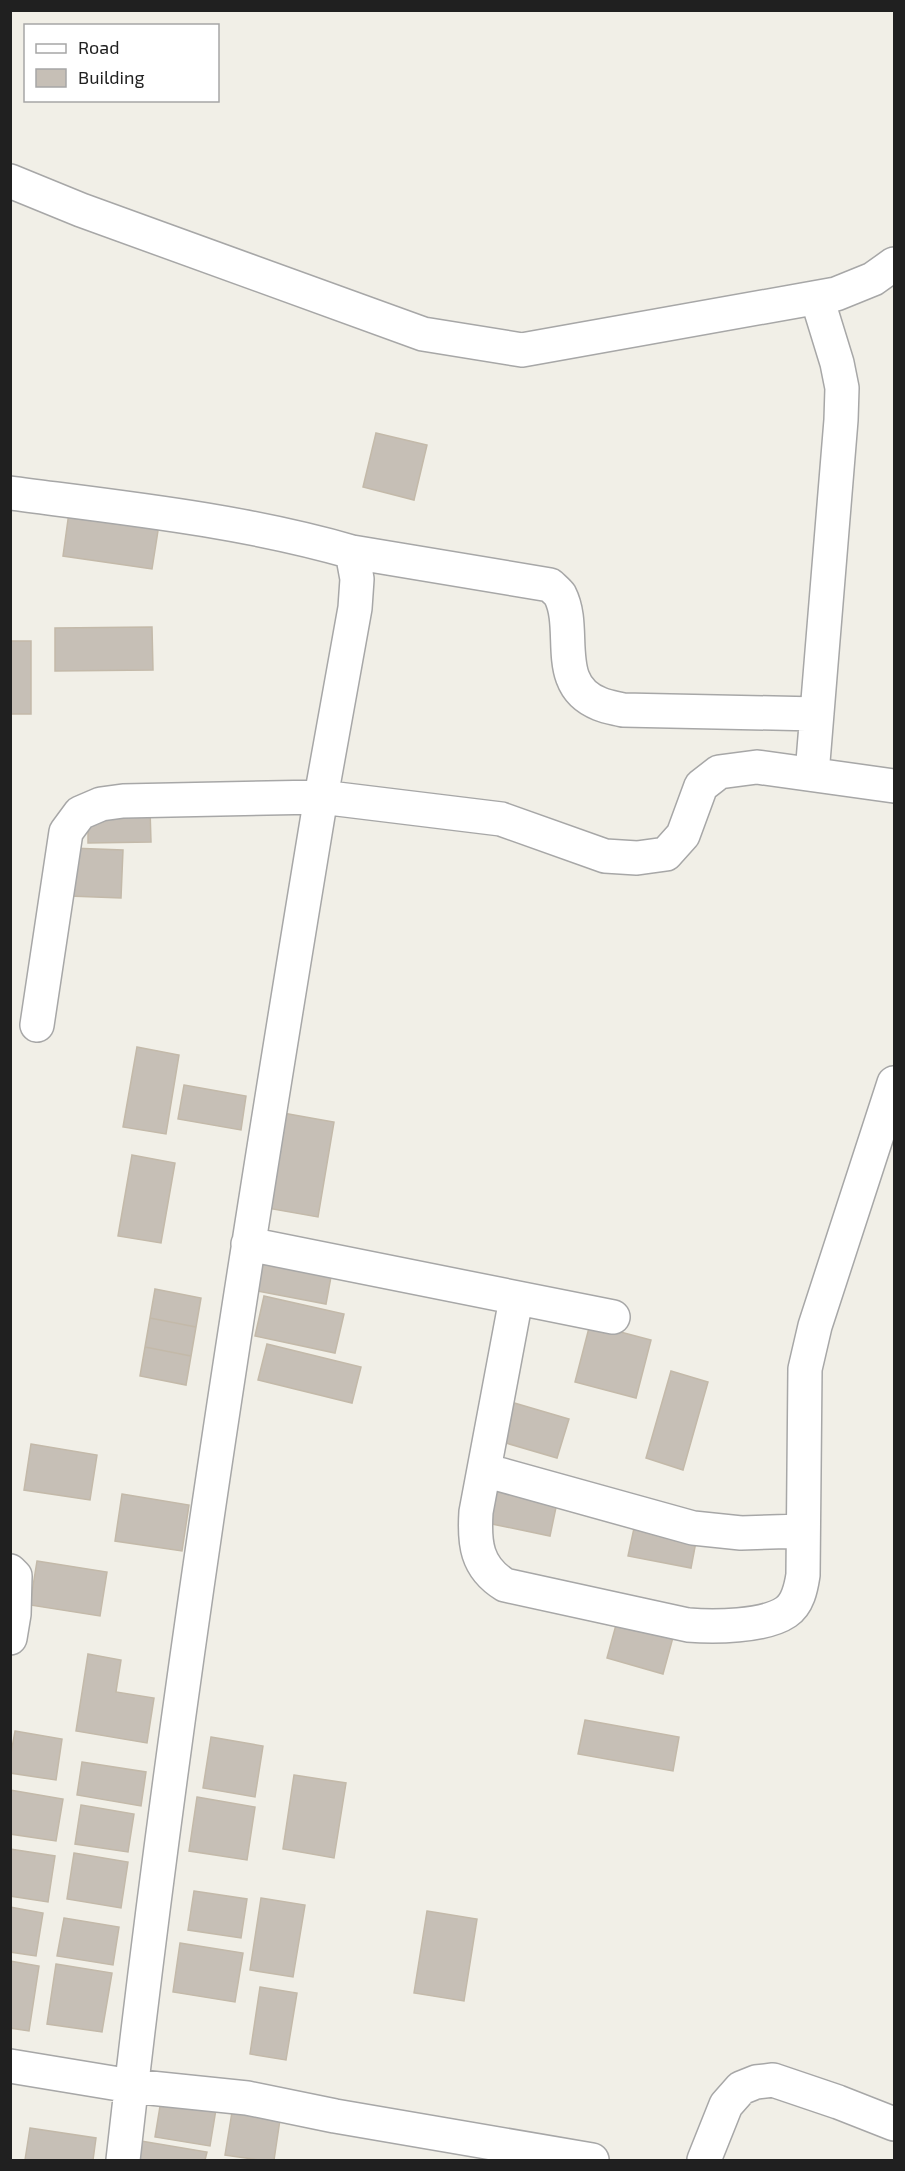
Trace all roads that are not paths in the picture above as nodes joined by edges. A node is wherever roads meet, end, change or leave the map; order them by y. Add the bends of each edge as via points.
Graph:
1 (10, 181) edge
2 (894, 264) edge
3 (817, 298) junction
4 (10, 493) edge
5 (352, 552) junction
6 (817, 714) junction
7 (812, 774) junction
8 (894, 786) edge
9 (321, 797) junction
10 (37, 1025) dead end
11 (894, 1083) edge
12 (248, 1244) junction
13 (516, 1299) junction
14 (613, 1317) dead end
15 (484, 1470) junction
16 (803, 1531) junction
17 (10, 1571) edge
18 (10, 1638) edge
19 (10, 2066) edge
20 (131, 2086) junction
21 (894, 2124) edge
22 (123, 2160) edge
23 (592, 2160) edge
24 (704, 2160) edge

1 - 3 street via 423,334 522,350
2 - 3 street via 873,279
3 - 6 street via 842,388
4 - 5 street via 166,514 287,535
5 - 6 street via 550,585 559,594 565,613 566,648 573,679 579,690 598,704 623,710
5 - 9 street via 357,579 355,608
6 - 7 street
7 - 8 street
7 - 9 street via 757,767 719,772 701,786 683,835 666,854 636,858 605,856 501,819
9 - 10 street via 123,801 101,804 80,813 66,832
9 - 12 street
11 - 16 street via 815,1326 805,1369
12 - 13 street
12 - 20 street via 185,1671
13 - 14 street
13 - 15 street
15 - 16 street via 693,1528 741,1533
15 - 16 street via 474,1539 493,1578 505,1585 688,1626 768,1620 787,1612 800,1596
17 - 18 street via 15,1576
19 - 20 street
20 - 22 street
20 - 23 street via 247,2098
21 - 24 street via 773,2080 756,2082 741,2088 726,2105

